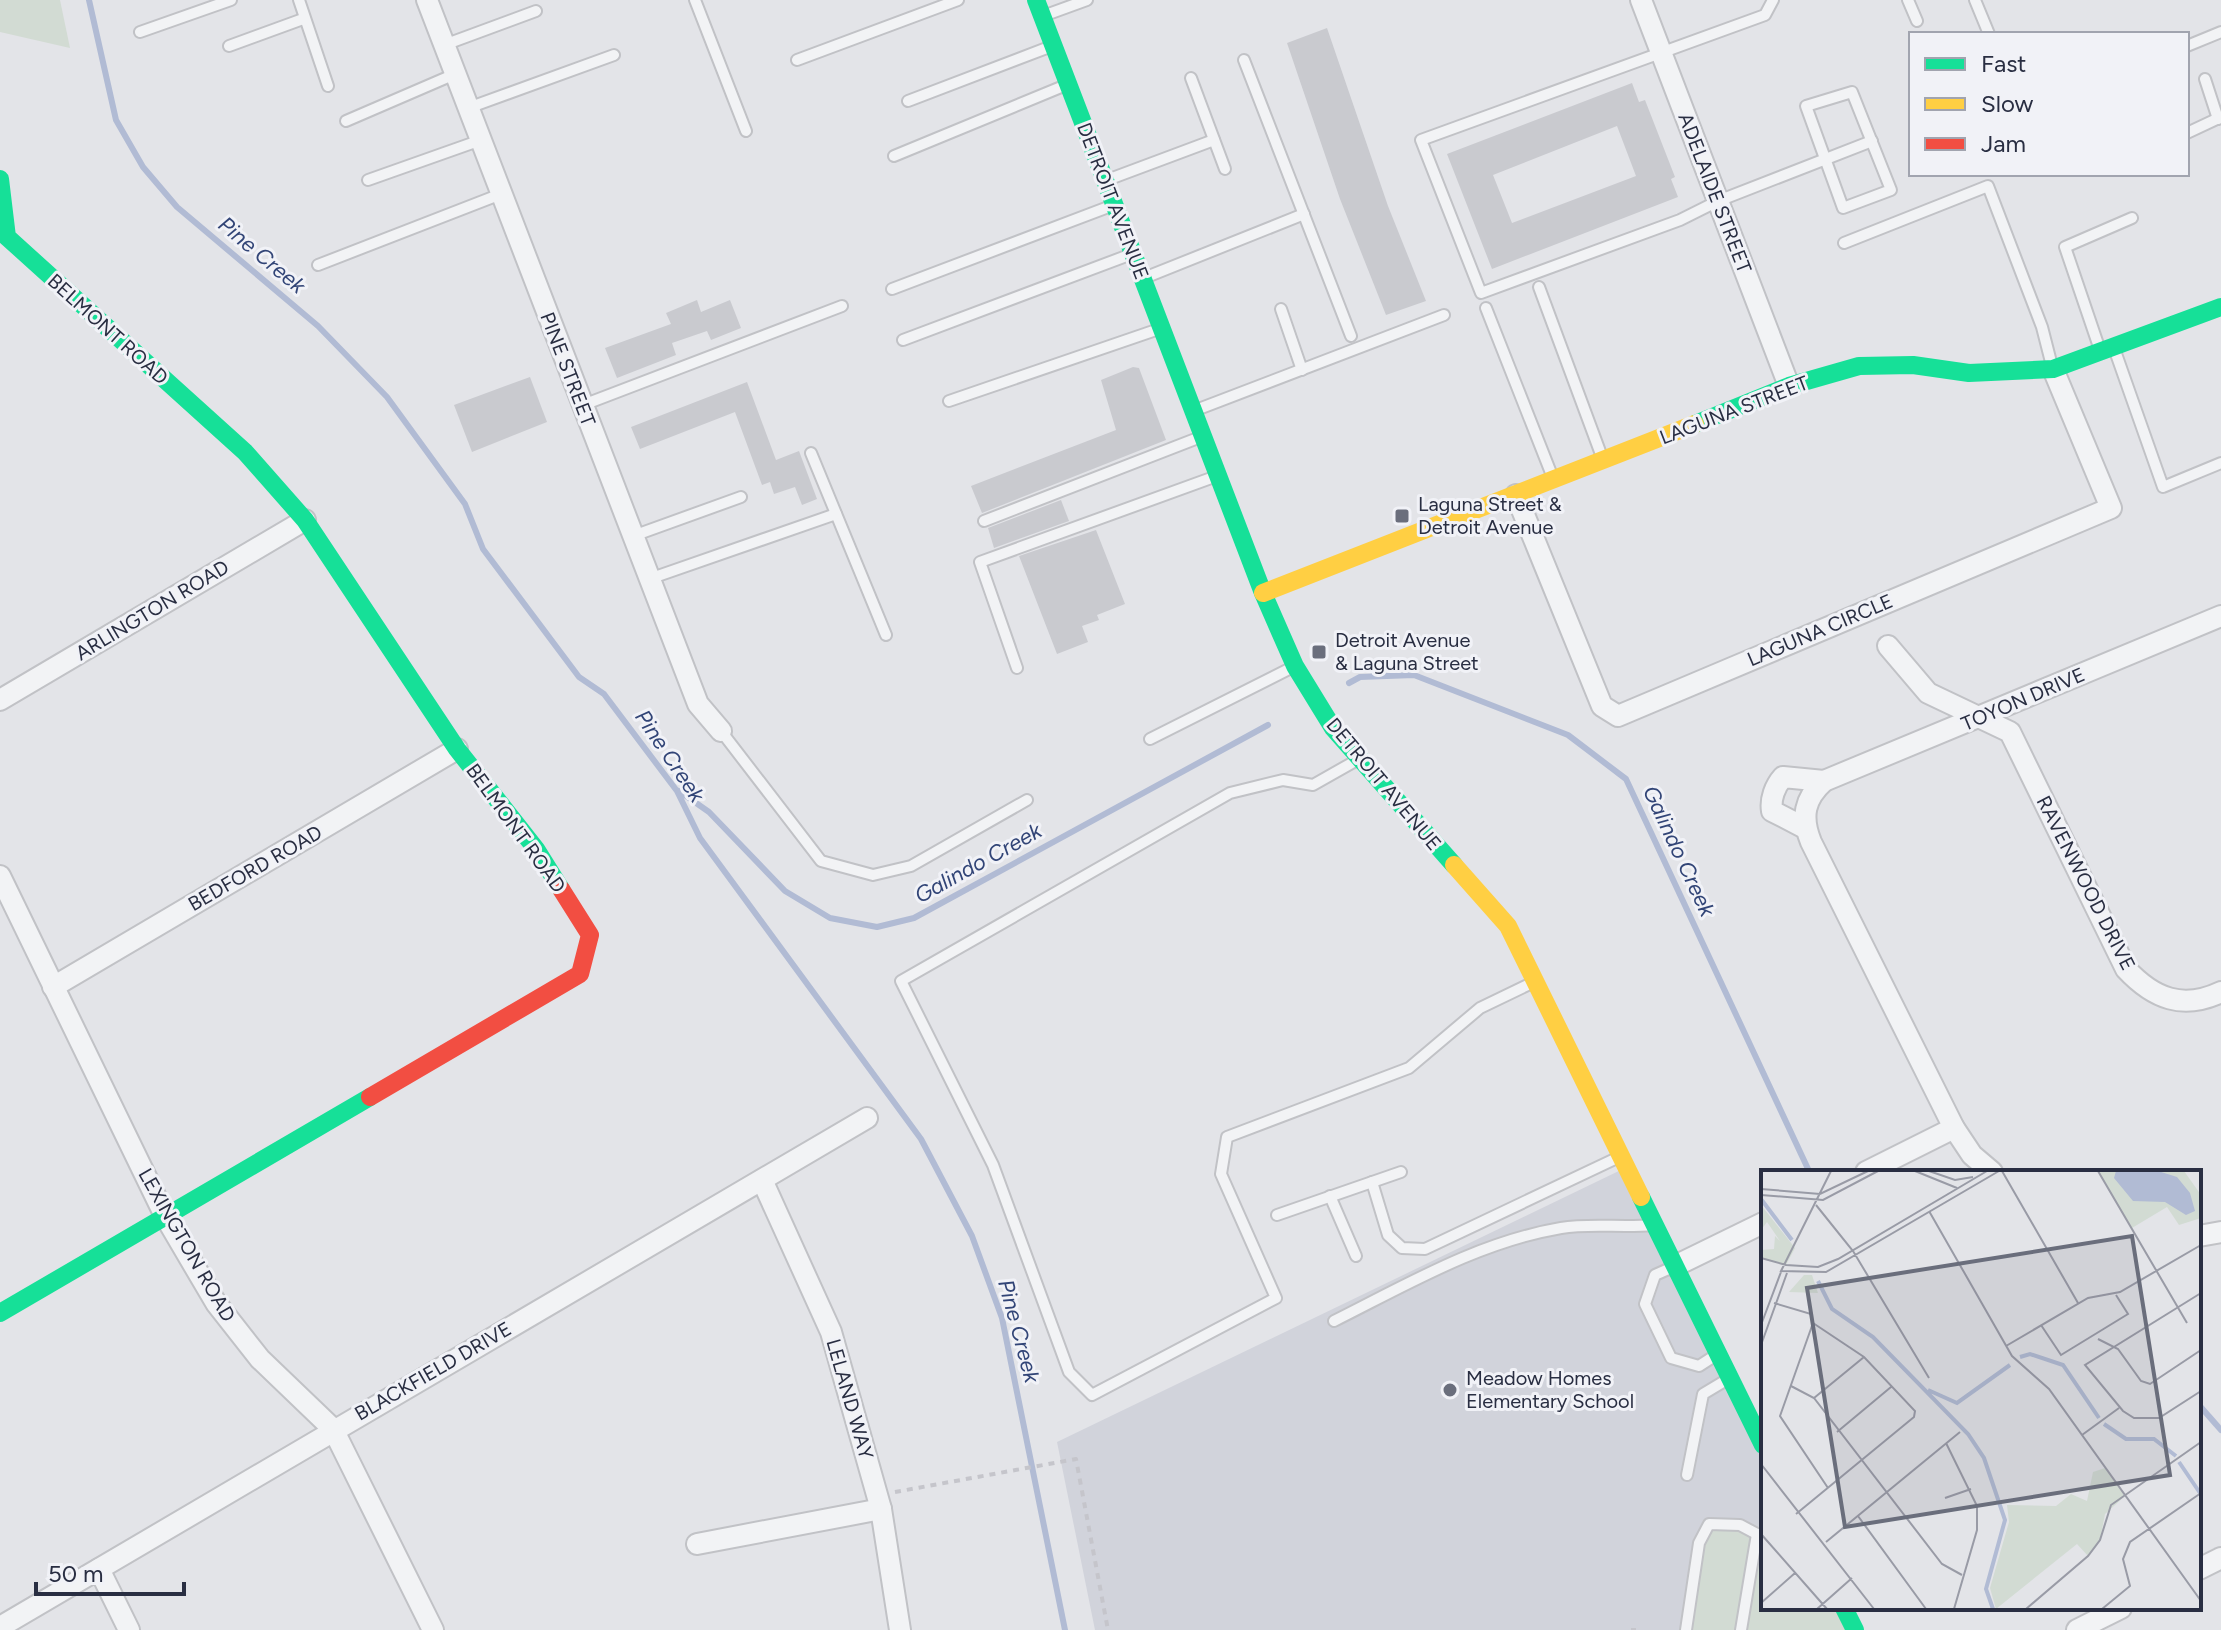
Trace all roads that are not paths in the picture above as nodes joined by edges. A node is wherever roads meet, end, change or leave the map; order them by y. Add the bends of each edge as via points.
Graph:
1 (231, 0) edge
2 (299, 0) edge
3 (427, 0) edge
4 (695, 0) edge
5 (958, 0) edge
6 (1087, 0) edge
7 (1641, 0) edge
8 (1773, 0) edge
9 (1908, 0) edge
10 (1975, 0) edge
11 (1039, 8) edge
12 (536, 11) dead end
13 (303, 19) junction
14 (1917, 21) dead end
15 (140, 32) dead end
16 (1988, 32) edge
17 (2221, 32) edge
18 (444, 45) junction
19 (1053, 45) junction
20 (2189, 45) edge
21 (229, 46) dead end
22 (1661, 53) junction
23 (614, 55) dead end
24 (797, 60) dead end
25 (1244, 60) dead end
26 (455, 74) junction
27 (1191, 78) dead end
28 (2205, 79) dead end
29 (1068, 84) junction
30 (328, 86) dead end
31 (908, 101) dead end
32 (468, 108) junction
33 (2220, 118) edge
34 (346, 121) dead end
35 (746, 131) dead end
36 (2189, 132) edge
37 (481, 140) junction
38 (1214, 140) junction
39 (1872, 141) junction
40 (894, 156) dead end
41 (1825, 159) junction
42 (1225, 169) dead end
43 (0, 179) edge
44 (368, 180) dead end
45 (1105, 181) junction
46 (501, 194) junction
47 (1718, 201) junction
48 (1114, 205) junction
49 (1304, 214) junction
50 (2132, 218) dead end
51 (4, 240) edge
52 (1844, 243) dead end
53 (1133, 254) junction
54 (318, 265) dead end
55 (1143, 279) junction
56 (1539, 287) dead end
57 (892, 289) dead end
58 (842, 306) dead end
59 (2221, 307) edge
60 (1486, 308) dead end
61 (1281, 309) dead end
62 (1444, 315) dead end
63 (1162, 328) junction
64 (1351, 336) dead end
65 (903, 340) dead end
66 (2108, 350) junction
67 (2053, 369) junction
68 (1302, 370) junction
69 (1789, 386) junction
70 (949, 401) dead end
71 (583, 405) junction
72 (1193, 411) junction
73 (1203, 436) junction
74 (811, 453) dead end
75 (1604, 461) junction
76 (2221, 463) edge
77 (1218, 476) junction
78 (1554, 481) junction
79 (1516, 495) junction
80 (741, 497) dead end
81 (836, 514) junction
82 (305, 520) junction
83 (984, 521) dead end
84 (633, 536) junction
85 (649, 579) junction
86 (1263, 593) junction
87 (2221, 616) edge
88 (886, 635) dead end
89 (1888, 646) dead end
90 (1295, 666) junction
91 (1017, 668) dead end
92 (0, 700) edge
93 (1981, 716) junction
94 (721, 731) joint
95 (1150, 739) dead end
96 (457, 749) junction
97 (1360, 758) junction
98 (1824, 781) junction
99 (1027, 800) dead end
100 (1805, 828) junction
101 (0, 876) edge
102 (1534, 982) junction
103 (53, 987) junction
104 (2221, 992) edge
105 (867, 1118) dead end
106 (1954, 1128) junction
107 (1619, 1157) junction
108 (1870, 1170) edge
109 (1990, 1170) edge
110 (1401, 1172) dead end
111 (762, 1180) junction
112 (1372, 1182) junction
113 (1330, 1196) junction
114 (1277, 1215) dead end
115 (166, 1218) junction
116 (1761, 1224) edge
117 (1655, 1225) junction
118 (2221, 1232) edge
119 (2201, 1236) edge
120 (1356, 1256) dead end
121 (1675, 1266) junction
122 (0, 1313) edge
123 (1334, 1321) dead end
124 (1718, 1354) junction
125 (1730, 1378) junction
126 (333, 1429) junction
127 (1761, 1439) edge
128 (1687, 1475) dead end
129 (881, 1509) junction
130 (1760, 1532) edge
131 (697, 1544) dead end
132 (2221, 1558) edge
133 (2201, 1568) edge
134 (99, 1569) junction
135 (1845, 1610) edge
136 (2117, 1610) edge
137 (0, 1627) edge
138 (129, 1630) edge
139 (433, 1630) edge
140 (900, 1630) edge
141 (1686, 1630) edge
142 (1741, 1630) edge
143 (1855, 1630) edge
144 (2077, 1630) edge

1 - 15 lane
2 - 13 lane
3 - 18 street, PINE STREET
4 - 35 lane
5 - 24 lane
6 - 11 lane
7 - 22 street, ADELAIDE STREET
8 - 22 lane via 1765,15
9 - 14 lane
10 - 16 lane
11 - 19 street, DETROIT AVENUE
12 - 18 lane
13 - 21 lane
13 - 30 lane
17 - 20 lane
18 - 26 street, PINE STREET
19 - 29 street, DETROIT AVENUE
19 - 31 lane
22 - 47 street, ADELAIDE STREET
22 - 47 lane via 1421,140 1481,293
23 - 32 lane
25 - 49 lane
26 - 32 street, PINE STREET
26 - 34 lane
27 - 38 lane
28 - 33 lane
29 - 40 lane
29 - 45 street, DETROIT AVENUE
32 - 37 street, PINE STREET
33 - 36 lane
37 - 44 lane
37 - 46 street, PINE STREET
38 - 42 lane
38 - 45 lane
39 - 41 lane
39 - 41 lane via 1891,190 1843,208
39 - 41 lane via 1852,92 1806,106
41 - 47 lane
43 - 51 street, BELMONT ROAD
45 - 48 street, DETROIT AVENUE
46 - 54 lane
46 - 71 street, PINE STREET
47 - 69 street, ADELAIDE STREET
48 - 53 street, DETROIT AVENUE
48 - 57 lane
49 - 55 lane
49 - 64 lane
50 - 66 lane via 2065,247
51 - 82 street, BELMONT ROAD via 245,452
52 - 67 lane via 1988,186
53 - 55 street, DETROIT AVENUE
53 - 65 lane
55 - 63 street, DETROIT AVENUE
56 - 75 lane
58 - 71 lane
59 - 66 street, LAGUNA STREET
60 - 78 lane
61 - 68 lane
62 - 68 lane
63 - 70 lane
63 - 72 street, DETROIT AVENUE
66 - 67 street, LAGUNA STREET
66 - 76 lane via 2163,487
67 - 69 street, LAGUNA STREET via 1969,373 1913,365 1859,366
67 - 79 street, LAGUNA CIRCLE via 2111,508 1618,716 1602,706
68 - 72 lane
69 - 75 street, LAGUNA STREET
71 - 84 street, PINE STREET
72 - 73 street, DETROIT AVENUE
73 - 77 street, DETROIT AVENUE
73 - 83 lane
74 - 81 lane
75 - 78 street, LAGUNA STREET
77 - 86 street, DETROIT AVENUE
77 - 91 lane via 980,562
78 - 79 street, LAGUNA STREET
79 - 86 street, LAGUNA STREET
80 - 84 lane
81 - 85 lane
81 - 88 lane
82 - 92 street, ARLINGTON ROAD
82 - 96 street, BELMONT ROAD
84 - 85 street, PINE STREET
85 - 94 street, PINE STREET via 698,704
86 - 90 street, DETROIT AVENUE
87 - 93 street, TOYON DRIVE
89 - 93 street via 1928,693
90 - 95 lane
90 - 97 street, DETROIT AVENUE via 1333,728
93 - 98 street, TOYON DRIVE
93 - 104 street, RAVENWOOD DRIVE via 2010,732 2126,969 2143,987 2180,1003
94 - 99 lane via 821,861 873,875 911,866
96 - 103 street, BEDFORD ROAD
96 - 115 street, BELMONT ROAD via 536,849 590,935 580,974
97 - 102 street, DETROIT AVENUE via 1508,926
97 - 102 lane via 1313,785 1283,780 1230,793 901,981 993,1165 1069,1372 1092,1395 1276,1298 1221,1174 1227,1137 1409,1068 1480,1008
98 - 100 street via 1807,799
98 - 100 street, TOYON DRIVE via 1796,776 1777,783 1772,811
100 - 106 street
101 - 103 street, LEXINGTON ROAD
102 - 107 street, DETROIT AVENUE
103 - 115 street, LEXINGTON ROAD
105 - 111 street, BLACKFIELD DRIVE
106 - 108 street
106 - 109 street
107 - 112 lane via 1425,1249 1402,1248 1388,1235
107 - 117 street, DETROIT AVENUE
110 - 112 lane
111 - 126 street, BLACKFIELD DRIVE
111 - 129 street, LELAND WAY via 831,1332
112 - 113 lane
113 - 114 lane
113 - 120 lane
115 - 122 street, BELMONT ROAD
115 - 126 street, LEXINGTON ROAD via 216,1303 260,1359
116 - 121 street
117 - 121 street, DETROIT AVENUE
117 - 123 lane via 1566,1227 1521,1235 1462,1256
118 - 119 street
121 - 124 street, DETROIT AVENUE
121 - 124 lane via 1655,1275 1645,1304 1671,1358 1699,1366
124 - 125 street, DETROIT AVENUE
125 - 127 street, DETROIT AVENUE via 1747,1400
125 - 128 lane via 1703,1394
126 - 134 street, BLACKFIELD DRIVE
126 - 139 street, LEXINGTON ROAD
129 - 131 street
129 - 140 street, LELAND WAY
130 - 141 lane via 1709,1524 1699,1543
130 - 142 lane
132 - 133 street
134 - 137 street, BLACKFIELD DRIVE
134 - 138 street
135 - 143 street
136 - 144 street

